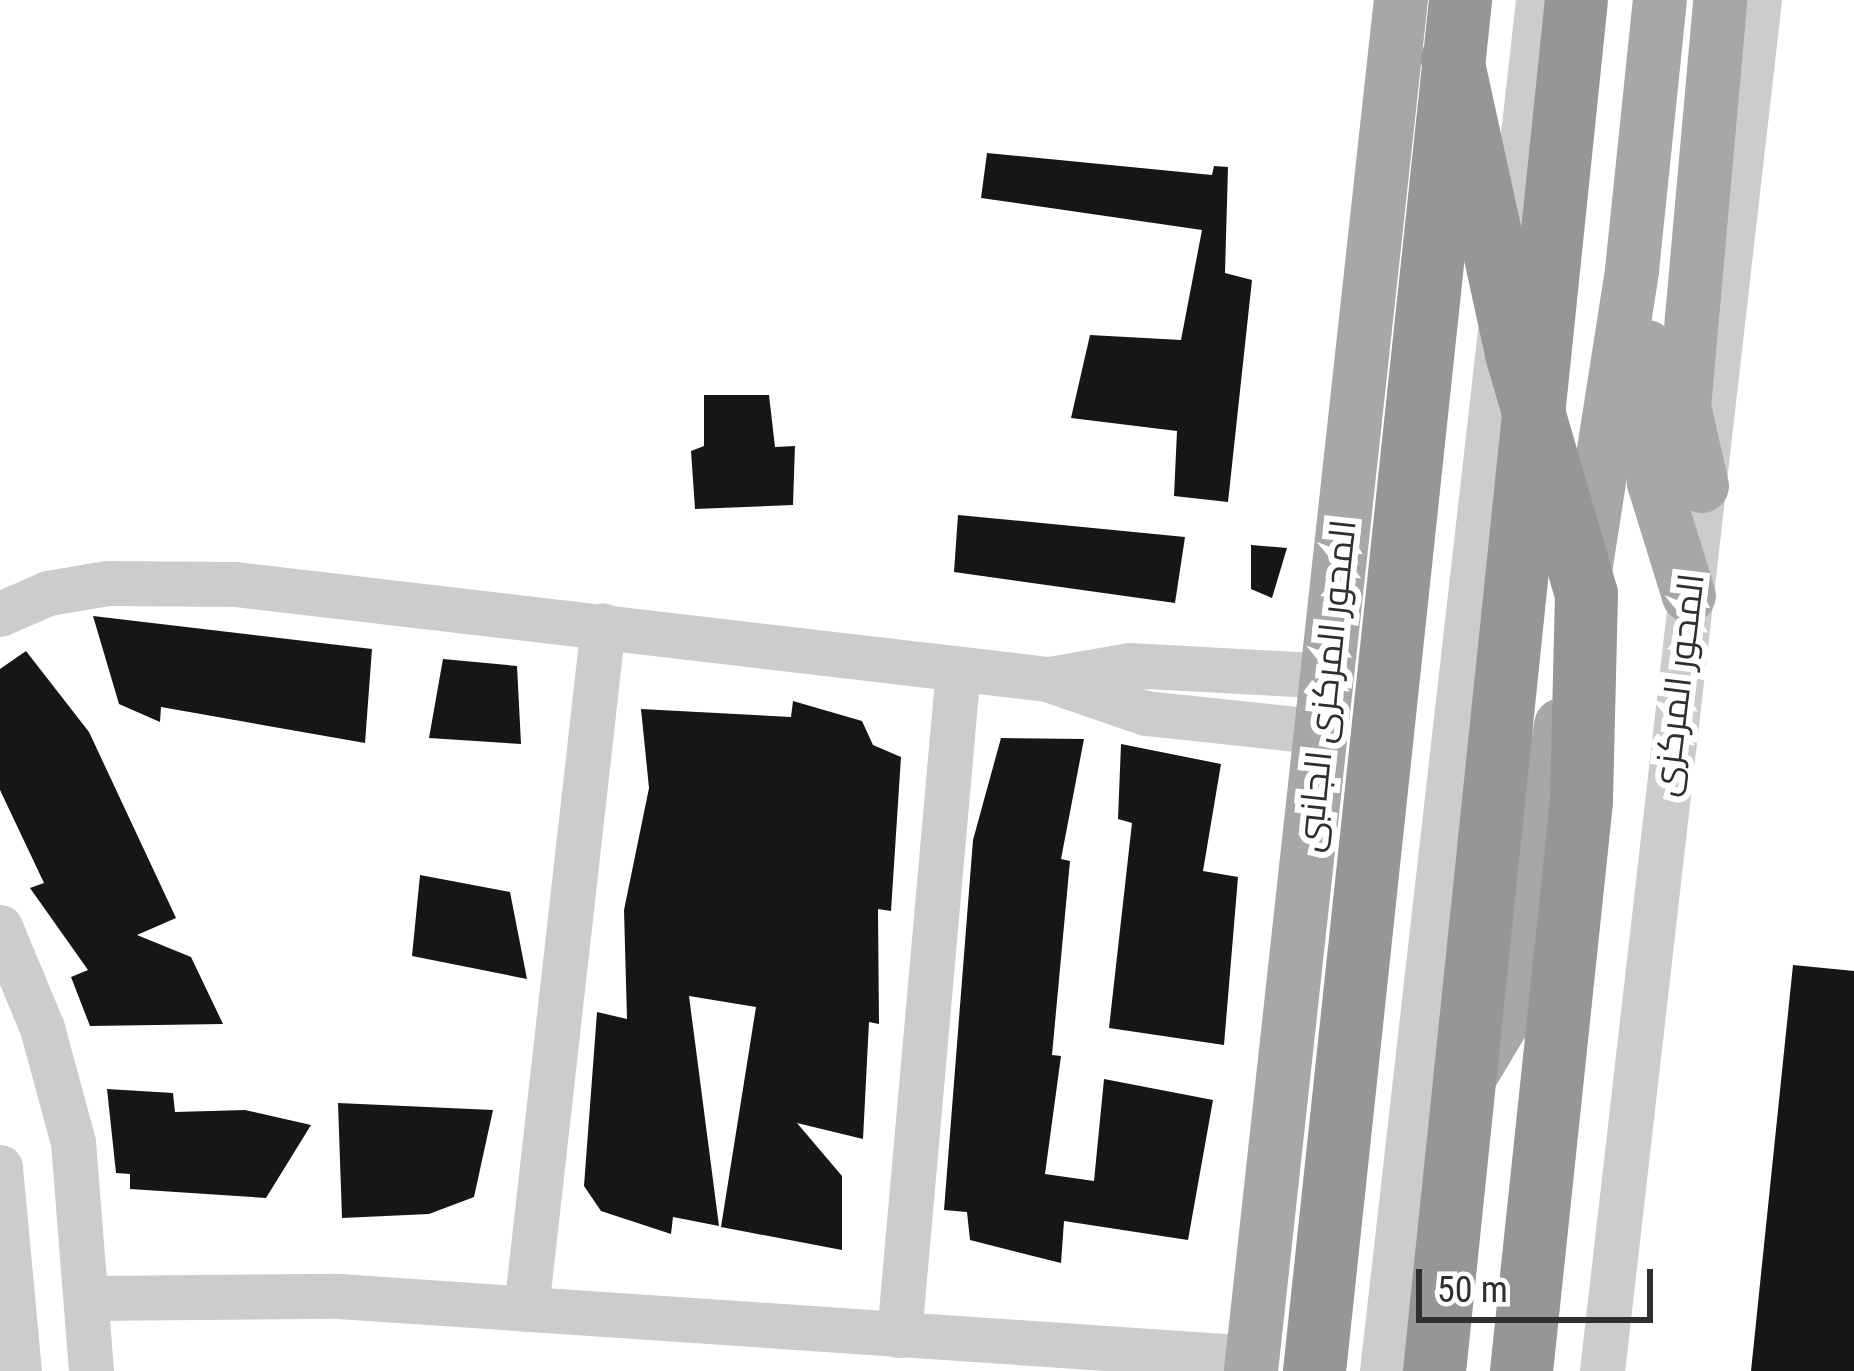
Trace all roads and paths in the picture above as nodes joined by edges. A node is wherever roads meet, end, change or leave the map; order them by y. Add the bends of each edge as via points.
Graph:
1 (1400, 0) edge
2 (1538, 0) edge
3 (1576, 0) edge
4 (1660, 0) edge
5 (1720, 0) edge
6 (1759, 0) edge
7 (1456, 30) edge
8 (1632, 270) junction
9 (1702, 486) junction
10 (1689, 596) junction
11 (0, 614) edge
12 (603, 625) junction
13 (958, 669) junction
14 (1328, 676) junction
15 (1047, 680) junction
16 (1322, 732) junction
17 (0, 927) edge
18 (1460, 1093) junction
19 (0, 1167) edge
20 (90, 1298) junction
21 (526, 1310) junction
22 (899, 1335) junction
23 (1251, 1365) edge
24 (19, 1371) edge
25 (91, 1371) edge
26 (1314, 1371) edge
27 (1382, 1371) edge
28 (1434, 1371) edge
29 (1521, 1371) edge
30 (1602, 1371) edge

1 - 14 main road, المحور المركزى الجانبى
2 - 27 street
3 - 18 highway
4 - 8 main road
5 - 9 main road via 1684,407
6 - 9 street, المحور المركزى
7 - 26 highway
7 - 29 highway, bridge via 1516,353 1586,594 1581,801
8 - 10 main road via 1654,483
8 - 18 main road via 1521,977 1498,1040
9 - 10 street, المحور المركزى
10 - 30 street, المحور المركزى
11 - 12 street via 48,593 178,581
12 - 13 street
12 - 21 street
13 - 15 street
13 - 22 street
14 - 15 street via 1129,665
14 - 16 main road, المحور المركزى الجانبى
15 - 16 street via 1146,713
16 - 23 main road, المحور المركزى الجانبى
17 - 20 street via 42,1028 73,1142
18 - 28 highway
19 - 24 street
20 - 21 street via 339,1296
20 - 25 street
21 - 22 street
22 - 23 street

